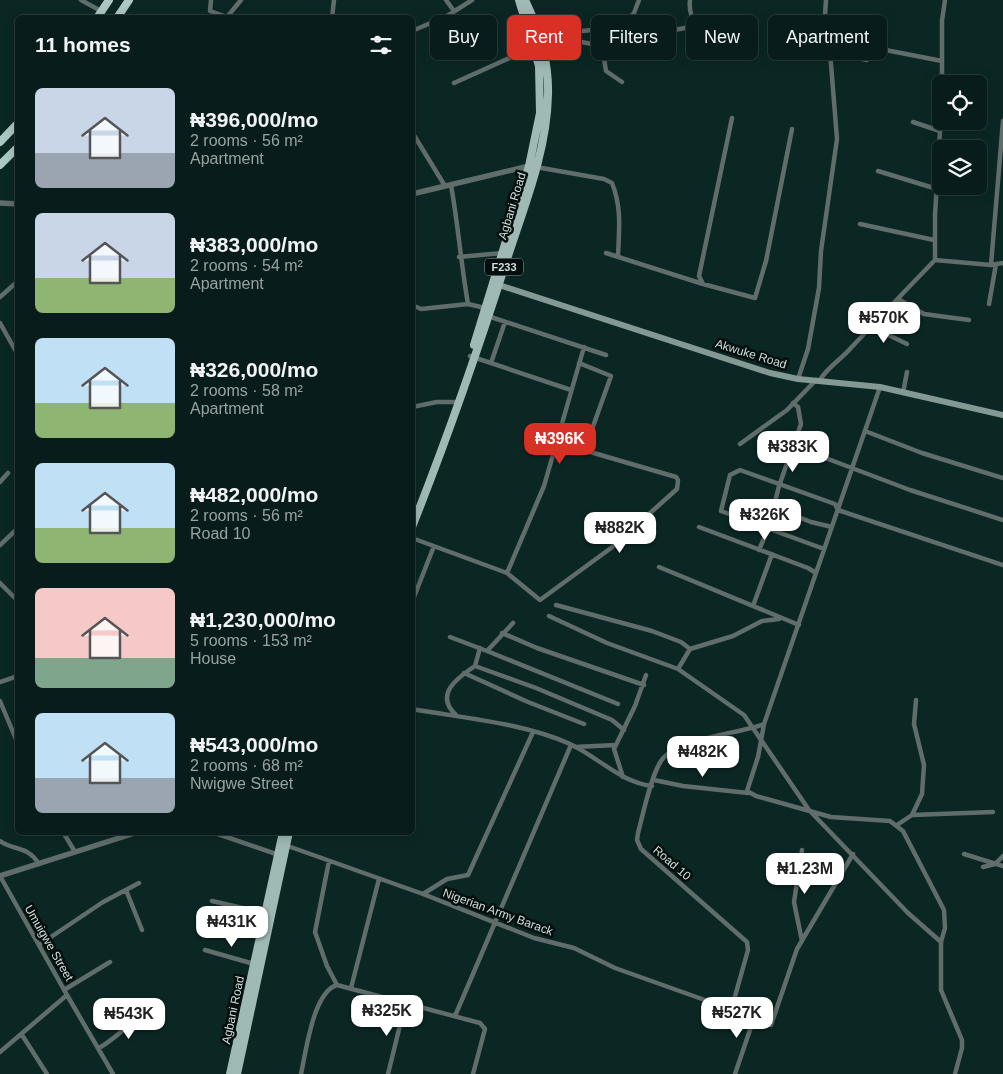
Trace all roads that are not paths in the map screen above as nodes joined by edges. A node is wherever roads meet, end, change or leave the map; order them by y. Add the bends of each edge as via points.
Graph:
1 (81, 0) edge
2 (109, 0) edge
3 (129, 0) edge
4 (212, 0) edge
5 (241, 0) edge
6 (334, 0) edge
7 (446, 0) edge
8 (472, 0) edge
9 (519, 0) edge
10 (525, 0) edge
11 (639, 0) edge
12 (690, 0) edge
13 (826, 0) edge
14 (945, 0) edge
15 (210, 11) junction
16 (454, 11) junction
17 (99, 14) edge
18 (119, 15) edge
19 (209, 15) edge
20 (222, 15) edge
21 (230, 15) edge
22 (332, 15) edge
23 (525, 15) edge
24 (529, 15) edge
25 (632, 15) edge
26 (692, 15) edge
27 (825, 15) edge
28 (415, 30) edge
29 (887, 50) edge
30 (510, 60) edge
31 (544, 60) edge
32 (604, 60) edge
33 (830, 60) edge
34 (942, 61) junction
35 (942, 75) edge
36 (622, 82) dead end
37 (454, 83) dead end
38 (732, 118) dead end
39 (1003, 121) edge
40 (912, 122) dead end
41 (15, 126) edge
42 (792, 129) dead end
43 (940, 131) joint
44 (415, 136) edge
45 (940, 140) edge
46 (0, 142) edge
47 (15, 149) edge
48 (0, 165) edge
49 (532, 166) junction
50 (878, 171) dead end
51 (448, 185) junction
52 (932, 187) edge
53 (415, 193) edge
54 (937, 195) edge
55 (0, 203) edge
56 (15, 204) edge
57 (860, 224) dead end
58 (934, 240) junction
59 (502, 253) junction
60 (606, 253) dead end
61 (459, 256) junction
62 (618, 256) junction
63 (935, 260) junction
64 (1003, 263) edge
65 (993, 264) junction
66 (496, 283) junction
67 (15, 284) edge
68 (703, 284) junction
69 (0, 297) edge
70 (898, 299) junction
71 (468, 304) junction
72 (989, 304) dead end
73 (415, 306) edge
74 (486, 308) junction
75 (488, 316) junction
76 (969, 320) dead end
77 (505, 322) junction
78 (0, 323) edge
79 (870, 326) junction
80 (907, 344) dead end
81 (584, 348) junction
82 (15, 350) edge
83 (606, 355) dead end
84 (472, 357) junction
85 (491, 363) junction
86 (579, 363) junction
87 (907, 372) dead end
88 (798, 379) junction
89 (818, 380) junction
90 (880, 387) junction
91 (571, 390) junction
92 (903, 393) junction
93 (455, 402) junction
94 (793, 403) junction
95 (415, 406) edge
96 (1003, 416) edge
97 (865, 431) junction
98 (556, 442) junction
99 (740, 444) dead end
100 (799, 448) dead end
101 (585, 450) junction
102 (852, 469) junction
103 (8, 473) dead end
104 (1003, 478) edge
105 (0, 482) edge
106 (779, 486) junction
107 (415, 506) edge
108 (773, 507) junction
109 (838, 510) junction
110 (415, 520) edge
111 (1003, 520) edge
112 (699, 527) dead end
113 (832, 527) junction
114 (768, 529) junction
115 (15, 531) edge
116 (415, 539) edge
117 (0, 545) edge
118 (434, 546) junction
119 (824, 549) junction
120 (759, 550) junction
121 (772, 554) junction
122 (1003, 565) edge
123 (659, 567) dead end
124 (816, 570) junction
125 (507, 573) junction
126 (0, 583) edge
127 (415, 594) edge
128 (15, 598) edge
129 (556, 605) dead end
130 (753, 606) junction
131 (549, 616) dead end
132 (779, 618) junction
133 (513, 623) dead end
134 (798, 625) junction
135 (502, 634) junction
136 (450, 637) dead end
137 (480, 648) junction
138 (690, 649) junction
139 (487, 651) junction
140 (475, 666) junction
141 (678, 669) junction
142 (464, 673) junction
143 (646, 675) dead end
144 (15, 677) edge
145 (0, 682) edge
146 (644, 685) junction
147 (916, 700) dead end
148 (0, 702) edge
149 (618, 704) dead end
150 (415, 710) edge
151 (458, 717) junction
152 (584, 724) dead end
153 (764, 724) junction
154 (753, 729) junction
155 (624, 730) junction
156 (532, 732) junction
157 (15, 736) edge
158 (760, 741) junction
159 (573, 746) junction
160 (616, 746) junction
161 (623, 777) junction
162 (653, 783) junction
163 (750, 793) junction
164 (809, 810) junction
165 (993, 812) dead end
166 (912, 815) junction
167 (897, 825) junction
168 (65, 835) edge
169 (129, 835) edge
170 (221, 835) edge
171 (282, 835) edge
172 (287, 835) edge
173 (0, 841) edge
174 (285, 845) junction
175 (802, 850) dead end
176 (75, 852) junction
177 (276, 854) junction
178 (853, 854) junction
179 (964, 854) dead end
180 (1003, 856) edge
181 (329, 861) junction
182 (39, 864) junction
183 (996, 864) junction
184 (1003, 866) edge
185 (983, 867) dead end
186 (0, 876) edge
187 (379, 879) junction
188 (139, 883) dead end
189 (126, 890) junction
190 (423, 894) junction
191 (212, 901) dead end
192 (264, 913) junction
193 (494, 922) junction
194 (142, 930) dead end
195 (802, 941) junction
196 (941, 942) junction
197 (39, 945) junction
198 (205, 950) dead end
199 (110, 962) dead end
200 (254, 964) junction
201 (337, 985) junction
202 (351, 988) junction
203 (64, 990) junction
204 (67, 995) junction
205 (405, 1005) junction
206 (732, 1007) junction
207 (147, 1013) dead end
208 (455, 1016) junction
209 (752, 1024) junction
210 (22, 1035) junction
211 (99, 1048) junction
212 (0, 1052) edge
213 (47, 1074) edge
214 (113, 1074) edge
215 (230, 1074) edge
216 (237, 1074) edge
217 (301, 1074) edge
218 (388, 1074) edge
219 (473, 1074) edge
220 (734, 1074) edge
221 (955, 1074) edge

1 - 17 street
2 - 17 highway
3 - 18 highway
4 - 15 street
5 - 21 street
6 - 22 street
7 - 16 street
8 - 16 street
9 - 23 main road, Agbani Road / F233
10 - 24 main road, Agbani Road / F233
11 - 25 street
12 - 26 street
13 - 27 street
14 - 34 street
15 - 19 street
15 - 20 street
16 - 28 street
29 - 34 street
30 - 37 street
31 - 49 main road, Agbani Road / F233 via 548,105
32 - 36 street via 606,71
33 - 88 street via 837,132 836,158 821,251 819,288 808,349
34 - 35 street
38 - 68 street via 699,276
39 - 65 street
40 - 43 street
41 - 46 highway
42 - 68 street via 766,261 755,298
43 - 45 street
44 - 51 street
47 - 48 highway
49 - 51 street
49 - 59 main road, Agbani Road / F233
49 - 62 street via 612,183 620,215
49 - 66 main road, Agbani Road / F233
50 - 52 street
51 - 53 street
51 - 61 street via 457,217
54 - 58 street
55 - 56 street
57 - 58 street
58 - 63 street
59 - 61 street
59 - 66 main road, Agbani Road / F233
60 - 62 street
61 - 71 street
62 - 68 street
63 - 65 street
63 - 70 street
64 - 65 street
65 - 72 street
66 - 74 main road, Agbani Road / F233
66 - 75 main road, Agbani Road / F233
66 - 88 main road, Akwuke Road via 770,373
67 - 69 street
70 - 76 street via 924,314
70 - 79 street
71 - 73 street via 421,309
71 - 74 street
74 - 84 main road, Agbani Road / F233
75 - 77 street
75 - 84 main road, Agbani Road / F233
77 - 81 street
77 - 85 street
78 - 82 street
79 - 80 street
79 - 89 street
81 - 83 street
81 - 86 street
84 - 85 street
84 - 93 main road, Agbani Road / F233
84 - 110 main road, Agbani Road / F233 via 445,445
85 - 91 street
86 - 91 street
86 - 101 street via 611,376
87 - 92 street
88 - 89 main road, Akwuke Road
89 - 90 main road, Akwuke Road
89 - 94 street
90 - 92 main road, Akwuke Road
90 - 97 street
91 - 98 street
92 - 96 main road, Akwuke Road
93 - 95 street
93 - 107 main road, Agbani Road / F233
94 - 99 street
94 - 106 street via 798,407 801,424
97 - 102 street
97 - 104 street
98 - 101 street
98 - 125 street via 544,486
100 - 102 street
101 - 125 street via 676,477 677,490 612,548 543,599 537,600
102 - 109 street
102 - 111 street
103 - 105 street
106 - 108 street
106 - 109 street via 835,504
106 - 114 street via 740,470 730,475 720,507 721,511
108 - 113 street
108 - 114 street
109 - 113 street
109 - 122 street
112 - 120 street
113 - 119 street
114 - 119 street
114 - 120 street
115 - 117 street
116 - 118 street
118 - 125 street
118 - 127 street
119 - 124 street
120 - 121 street
121 - 124 street
121 - 130 street
123 - 130 street
124 - 134 street
126 - 128 street
129 - 138 street via 652,631
130 - 132 street
131 - 141 street via 607,643
132 - 134 street
132 - 138 street
133 - 135 street
134 - 153 street
135 - 139 street
135 - 146 street
136 - 137 street
137 - 139 street
137 - 140 street
138 - 141 street
139 - 149 street
140 - 142 street
140 - 155 street via 612,720
141 - 154 street via 744,715
142 - 151 street via 448,690 451,710
142 - 152 street
143 - 146 street
144 - 145 street
146 - 155 street
147 - 166 street via 914,724 924,765 922,794
148 - 157 street
150 - 151 street
151 - 156 street
153 - 154 street, Road 10
153 - 158 street
154 - 158 street
154 - 162 street, Road 10 via 675,749 660,761
155 - 160 street
156 - 159 street
156 - 190 street via 468,875 448,879
158 - 163 street via 748,788
158 - 164 street
159 - 160 street
159 - 161 street
159 - 193 street
160 - 161 street via 614,752
161 - 162 street via 643,785
162 - 163 street
162 - 206 street, Road 10 via 638,833 641,849 747,942 748,950
163 - 164 street
164 - 167 street via 831,817 890,821
164 - 178 street
165 - 166 street
166 - 167 street
167 - 196 street via 944,910 945,928
168 - 176 street
169 - 176 street
170 - 177 street
171 - 177 main road, Agbani Road
172 - 174 main road, Agbani Road
173 - 182 street via 18,846 36,858
174 - 181 street, Nigerian Army Barack
174 - 216 main road, Agbani Road
175 - 195 street via 794,902
176 - 182 street
177 - 192 main road, Agbani Road
178 - 195 street
178 - 196 street via 908,913
179 - 183 street
180 - 183 street
181 - 187 street, Nigerian Army Barack
181 - 201 street via 315,932
182 - 186 street
183 - 184 street
183 - 185 street
186 - 197 street, Umuigwe Street
187 - 190 street, Nigerian Army Barack
187 - 202 street
188 - 189 street
189 - 194 street
189 - 197 street
190 - 193 street, Nigerian Army Barack
191 - 192 street
192 - 200 main road, Agbani Road
193 - 206 street, Nigerian Army Barack via 534,938 574,948 671,989
193 - 208 street
195 - 209 street via 771,1025
196 - 221 street via 941,990 962,1040
197 - 203 street, Umuigwe Street
198 - 200 street
199 - 203 street
200 - 215 main road, Agbani Road
201 - 202 street
201 - 217 street via 329,989 320,1002
202 - 205 street
203 - 204 street, Umuigwe Street
204 - 210 street, Umuigwe Street
204 - 211 street
205 - 208 street
205 - 218 street
206 - 209 street via 749,1015
207 - 211 street
208 - 219 street via 484,1026
209 - 220 street
210 - 212 street, Umuigwe Street
210 - 213 street
211 - 214 street

